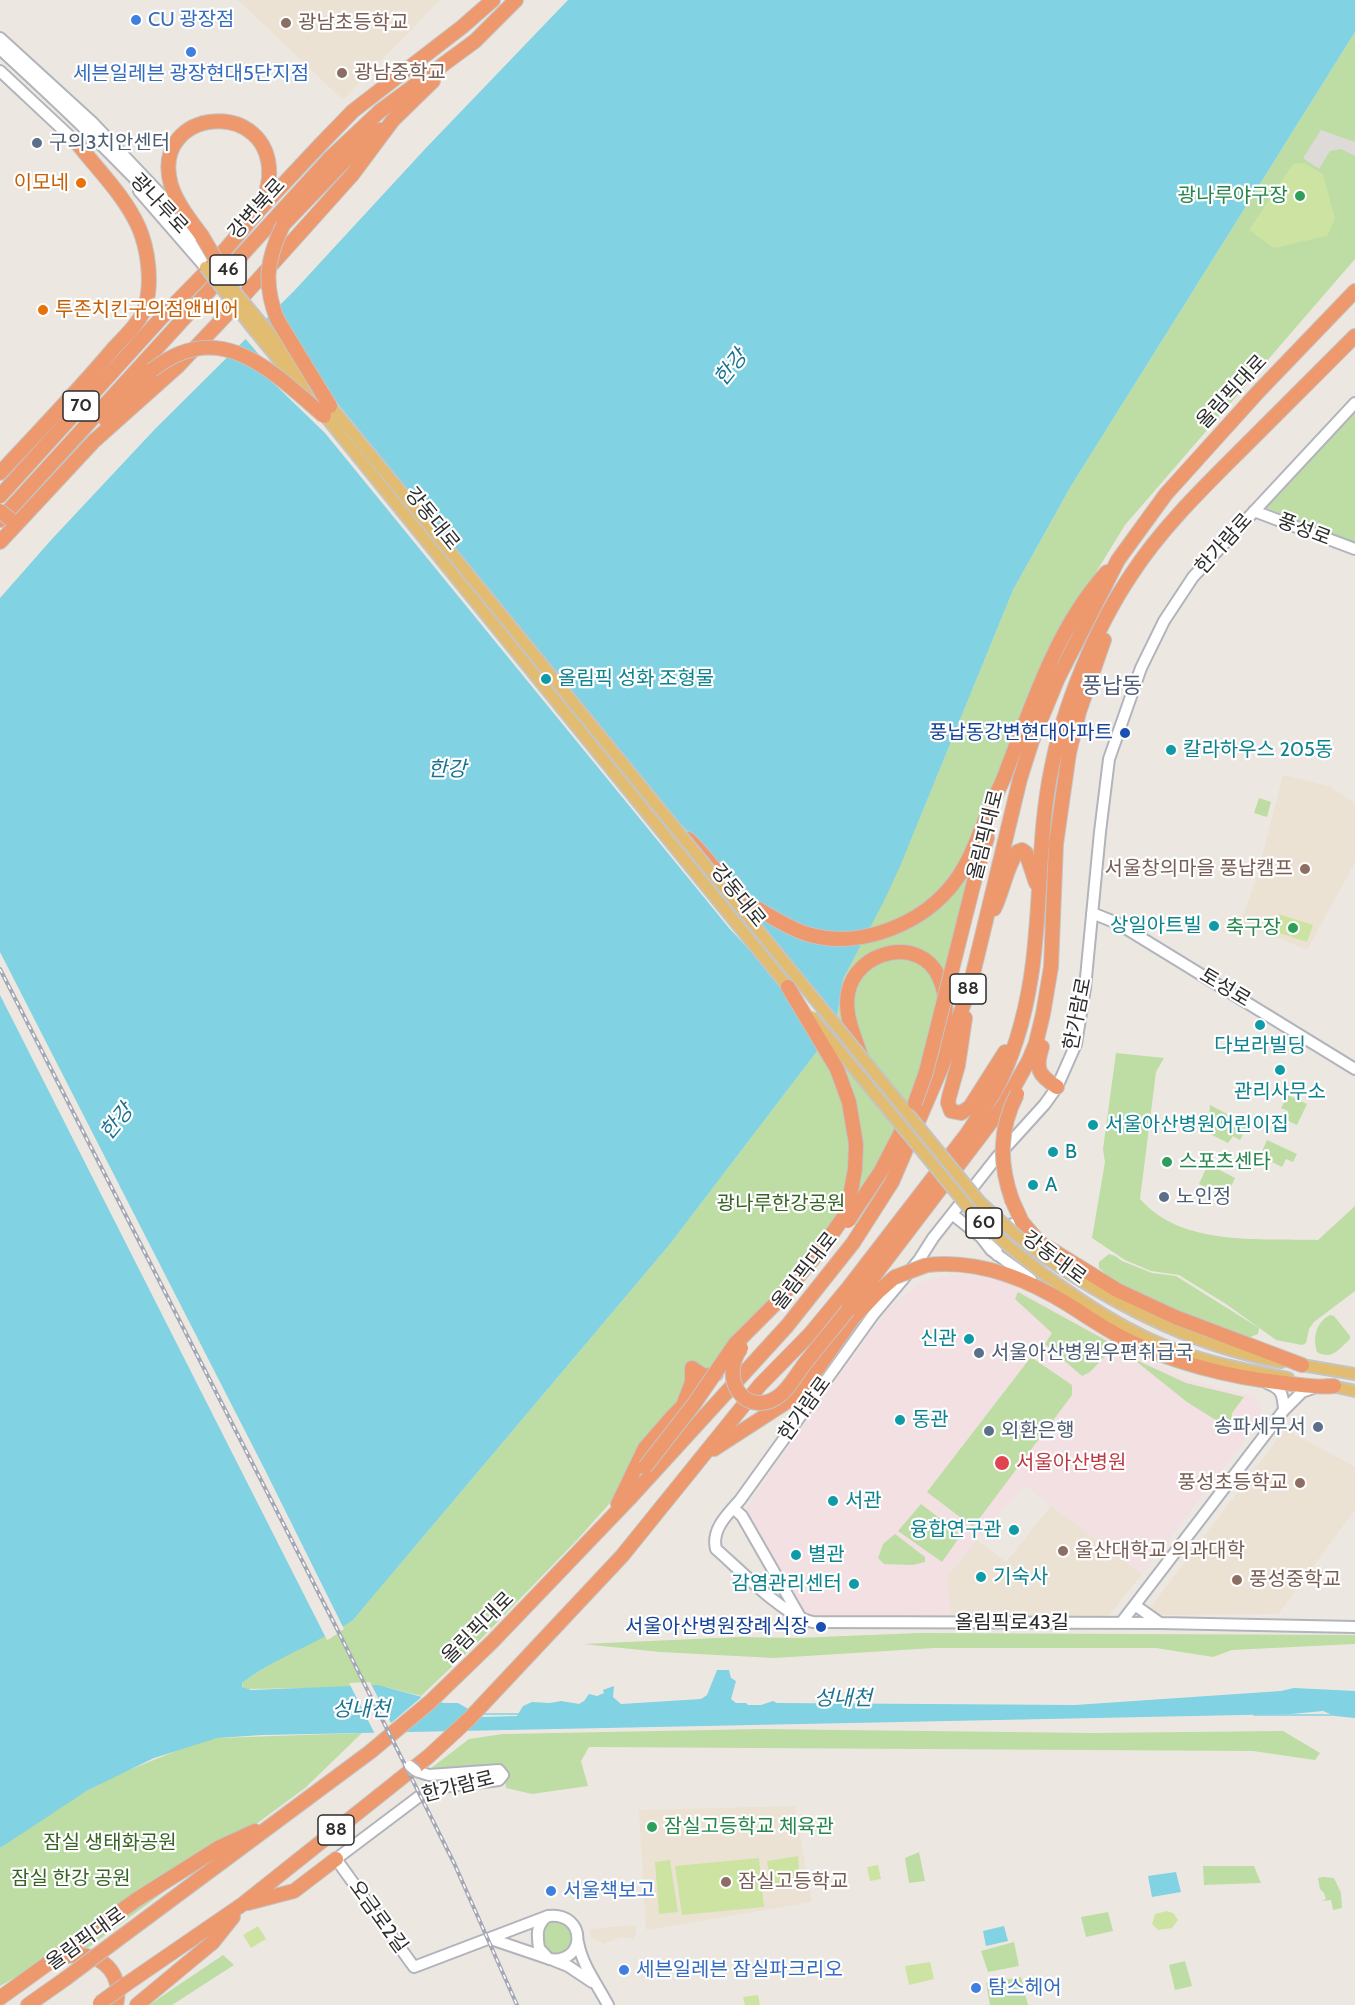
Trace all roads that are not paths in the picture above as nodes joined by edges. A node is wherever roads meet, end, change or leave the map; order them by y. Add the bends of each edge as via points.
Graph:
1 (493, 0) edge
2 (516, 0) edge
3 (0, 38) edge
4 (475, 40) junction
5 (0, 49) edge
6 (0, 59) edge
7 (0, 70) edge
8 (393, 120) junction
9 (77, 143) joint
10 (262, 207) junction
11 (202, 239) junction
12 (213, 266) junction
13 (1355, 279) edge
14 (234, 289) joint
15 (1355, 291) edge
16 (1334, 311) junction
17 (162, 317) junction
18 (1355, 336) edge
19 (96, 369) junction
20 (1355, 403) edge
21 (327, 411) junction
22 (0, 473) edge
23 (42, 495) junction
24 (0, 496) edge
25 (0, 511) edge
26 (1254, 511) junction
27 (5, 528) edge
28 (1355, 549) edge
29 (1118, 560) junction
30 (1119, 594) junction
31 (1006, 772) junction
32 (677, 830) junction
33 (1038, 888) junction
34 (1054, 898) junction
35 (1092, 913) junction
36 (983, 929) junction
37 (970, 986) junction
38 (788, 987) junction
39 (1020, 1026) junction
40 (861, 1056) junction
41 (1029, 1060) junction
42 (942, 1066) junction
43 (1355, 1069) edge
44 (1057, 1087) junction
45 (952, 1214) junction
46 (848, 1221) junction
47 (1025, 1225) junction
48 (981, 1237) junction
49 (995, 1237) junction
50 (822, 1248) junction
51 (997, 1255) junction
52 (835, 1264) junction
53 (895, 1276) junction
54 (1068, 1304) junction
55 (848, 1310) junction
56 (1302, 1365) junction
57 (716, 1374) junction
58 (1355, 1374) edge
59 (1263, 1381) junction
60 (1334, 1386) junction
61 (1316, 1387) junction
62 (1355, 1391) edge
63 (682, 1407) junction
64 (1284, 1410) junction
65 (704, 1455) junction
66 (629, 1499) junction
67 (733, 1508) junction
68 (613, 1515) junction
69 (1136, 1606) junction
70 (802, 1621) junction
71 (1121, 1623) junction
72 (1160, 1623) junction
73 (1355, 1627) edge
74 (413, 1769) dead end
75 (276, 1822) junction
76 (336, 1859) junction
77 (243, 1904) junction
78 (548, 1916) junction
79 (491, 1939) junction
80 (578, 1941) junction
81 (550, 1959) junction
82 (49, 1962) junction
83 (594, 1984) junction
84 (0, 1998) edge
85 (99, 2004) edge
86 (28, 2005) edge
87 (116, 2005) edge
88 (137, 2005) edge
89 (608, 2005) edge

1 - 10 highway, 강변북로 / 70 via 353,111
2 - 4 highway, 강변북로 / 46
3 - 11 street via 93,123
4 - 8 highway
4 - 27 highway, 강변북로 / 46 via 380,111 331,157
5 - 12 street, 광나루로 via 117,159
6 - 12 street, 광나루로 via 111,161
7 - 9 street
8 - 21 highway, bridge via 358,147 283,225 272,248 268,270 272,306
8 - 23 highway via 352,175 230,311
9 - 19 highway via 127,205 140,229 147,255 146,305 135,324
10 - 11 highway via 269,178 268,161 251,132 227,121 192,127 178,138 170,153 169,168 174,191
10 - 17 highway, 강변북로 / 70
11 - 12 highway, bridge
12 - 14 street, bridge
12 - 21 main road, 강동대로, bridge
13 - 16 highway
14 - 21 main road, 강동대로, bridge
15 - 16 highway, 올림픽대로 / 88
16 - 29 highway, 올림픽대로 / 88 via 1166,494
17 - 19 highway
17 - 24 highway, 강변북로 / 70
18 - 30 highway, 88 via 1196,496 1140,561
19 - 22 highway
20 - 26 street, 한가람로
21 - 23 highway, bridge via 258,362 231,350 189,351 166,359 152,370
21 - 32 main road, 강동대로, bridge
21 - 38 main road, 강동대로, bridge
23 - 27 highway
25 - 27 highway, bridge
26 - 28 street, 풍성로
26 - 35 street, 한가람로 via 1193,577 1164,621 1141,668 1109,759
29 - 31 highway via 1092,588 1058,645
29 - 36 highway, 올림픽대로 / 88 via 1058,678 1032,741
30 - 33 highway, 88 via 1089,654 1057,743 1044,815
30 - 34 highway via 1072,733 1059,819
31 - 32 highway, bridge via 973,850 955,881 940,897 907,921 849,939 797,930 753,907
31 - 46 highway, bridge via 926,1072 885,1163
32 - 40 main road, 강동대로, bridge
33 - 36 highway via 1026,853 1017,852
33 - 39 highway, 88 via 1031,978
34 - 41 highway via 1049,982
34 - 44 highway via 1055,980 1038,1063 1044,1079
35 - 43 street, 토성로 via 1117,923
35 - 44 street, 한가람로 via 1076,1044
36 - 37 highway, 올림픽대로 / 88
37 - 39 highway via 948,1103 951,1111 962,1113 975,1101
37 - 42 highway, 올림픽대로 / 88
38 - 50 highway, bridge via 837,1069 855,1131 851,1193 843,1218
38 - 60 main road, 강동대로 / 60, bridge via 971,1211 1041,1272 1144,1337 1233,1367
39 - 65 highway, 88 via 995,1091 967,1134 842,1295 760,1385
40 - 42 highway via 847,1014 853,977 874,958 904,952 924,959 939,975 946,1010
40 - 56 main road, 강동대로 / 60, bridge via 980,1202 1043,1256 1127,1309 1182,1333 1234,1351
41 - 47 highway, bridge via 1006,1118 1001,1153 1004,1177
41 - 55 highway via 1004,1105
42 - 52 highway, 올림픽대로 / 88 via 892,1182
44 - 45 street, 한가람로
45 - 48 street
45 - 67 street, 한가람로 via 873,1315
46 - 50 highway, bridge
46 - 55 highway, bridge via 736,1354 731,1375 739,1392 759,1402 781,1394
47 - 49 street via 1001,1227
47 - 56 highway via 1039,1242 1117,1290 1175,1317
48 - 49 street
48 - 51 street
49 - 51 street
50 - 66 highway, bridge via 735,1344 645,1467
51 - 54 street
52 - 57 highway via 761,1343
52 - 66 highway, 올림픽대로 / 88 via 787,1326
53 - 54 highway, bridge via 927,1265 951,1263 993,1269
53 - 55 highway via 883,1280
53 - 65 highway via 853,1318 792,1397
54 - 59 highway via 1096,1324 1159,1354 1237,1378
56 - 58 main road, 강동대로 / 60
57 - 63 highway
57 - 63 highway via 704,1376 692,1368 692,1382
59 - 61 highway
59 - 64 street via 1283,1393
60 - 61 highway
60 - 62 main road, 강동대로 / 60
61 - 64 street via 1302,1392
63 - 68 highway via 645,1448
64 - 69 street
65 - 77 highway, 88 via 622,1556 469,1719 429,1756
66 - 68 highway, 올림픽대로 / 88
67 - 70 street via 742,1516
67 - 70 street, 한가람로 via 717,1529 716,1549
68 - 75 highway, 올림픽대로 / 88 via 494,1641 430,1702
69 - 71 street
69 - 72 street
70 - 71 street, 올림픽로43길
71 - 72 street, 올림픽로43길
72 - 73 street, 올림픽로43길
74 - 76 street, 한가람로 via 429,1775 499,1770 503,1775 499,1780 425,1792
75 - 82 highway via 220,1847
75 - 86 highway, 올림픽대로 / 88, bridge
76 - 77 highway via 294,1891
76 - 79 street, 오금로2길 via 414,1967
77 - 85 highway, 88, bridge
77 - 88 highway via 213,1942
78 - 79 street
78 - 80 street via 568,1919 577,1931
78 - 81 street via 541,1921 537,1934 539,1948
79 - 81 street
80 - 81 street via 564,1959
80 - 83 street
81 - 83 street
82 - 84 highway
82 - 87 highway via 76,1954 104,1963 116,1980
83 - 89 street

